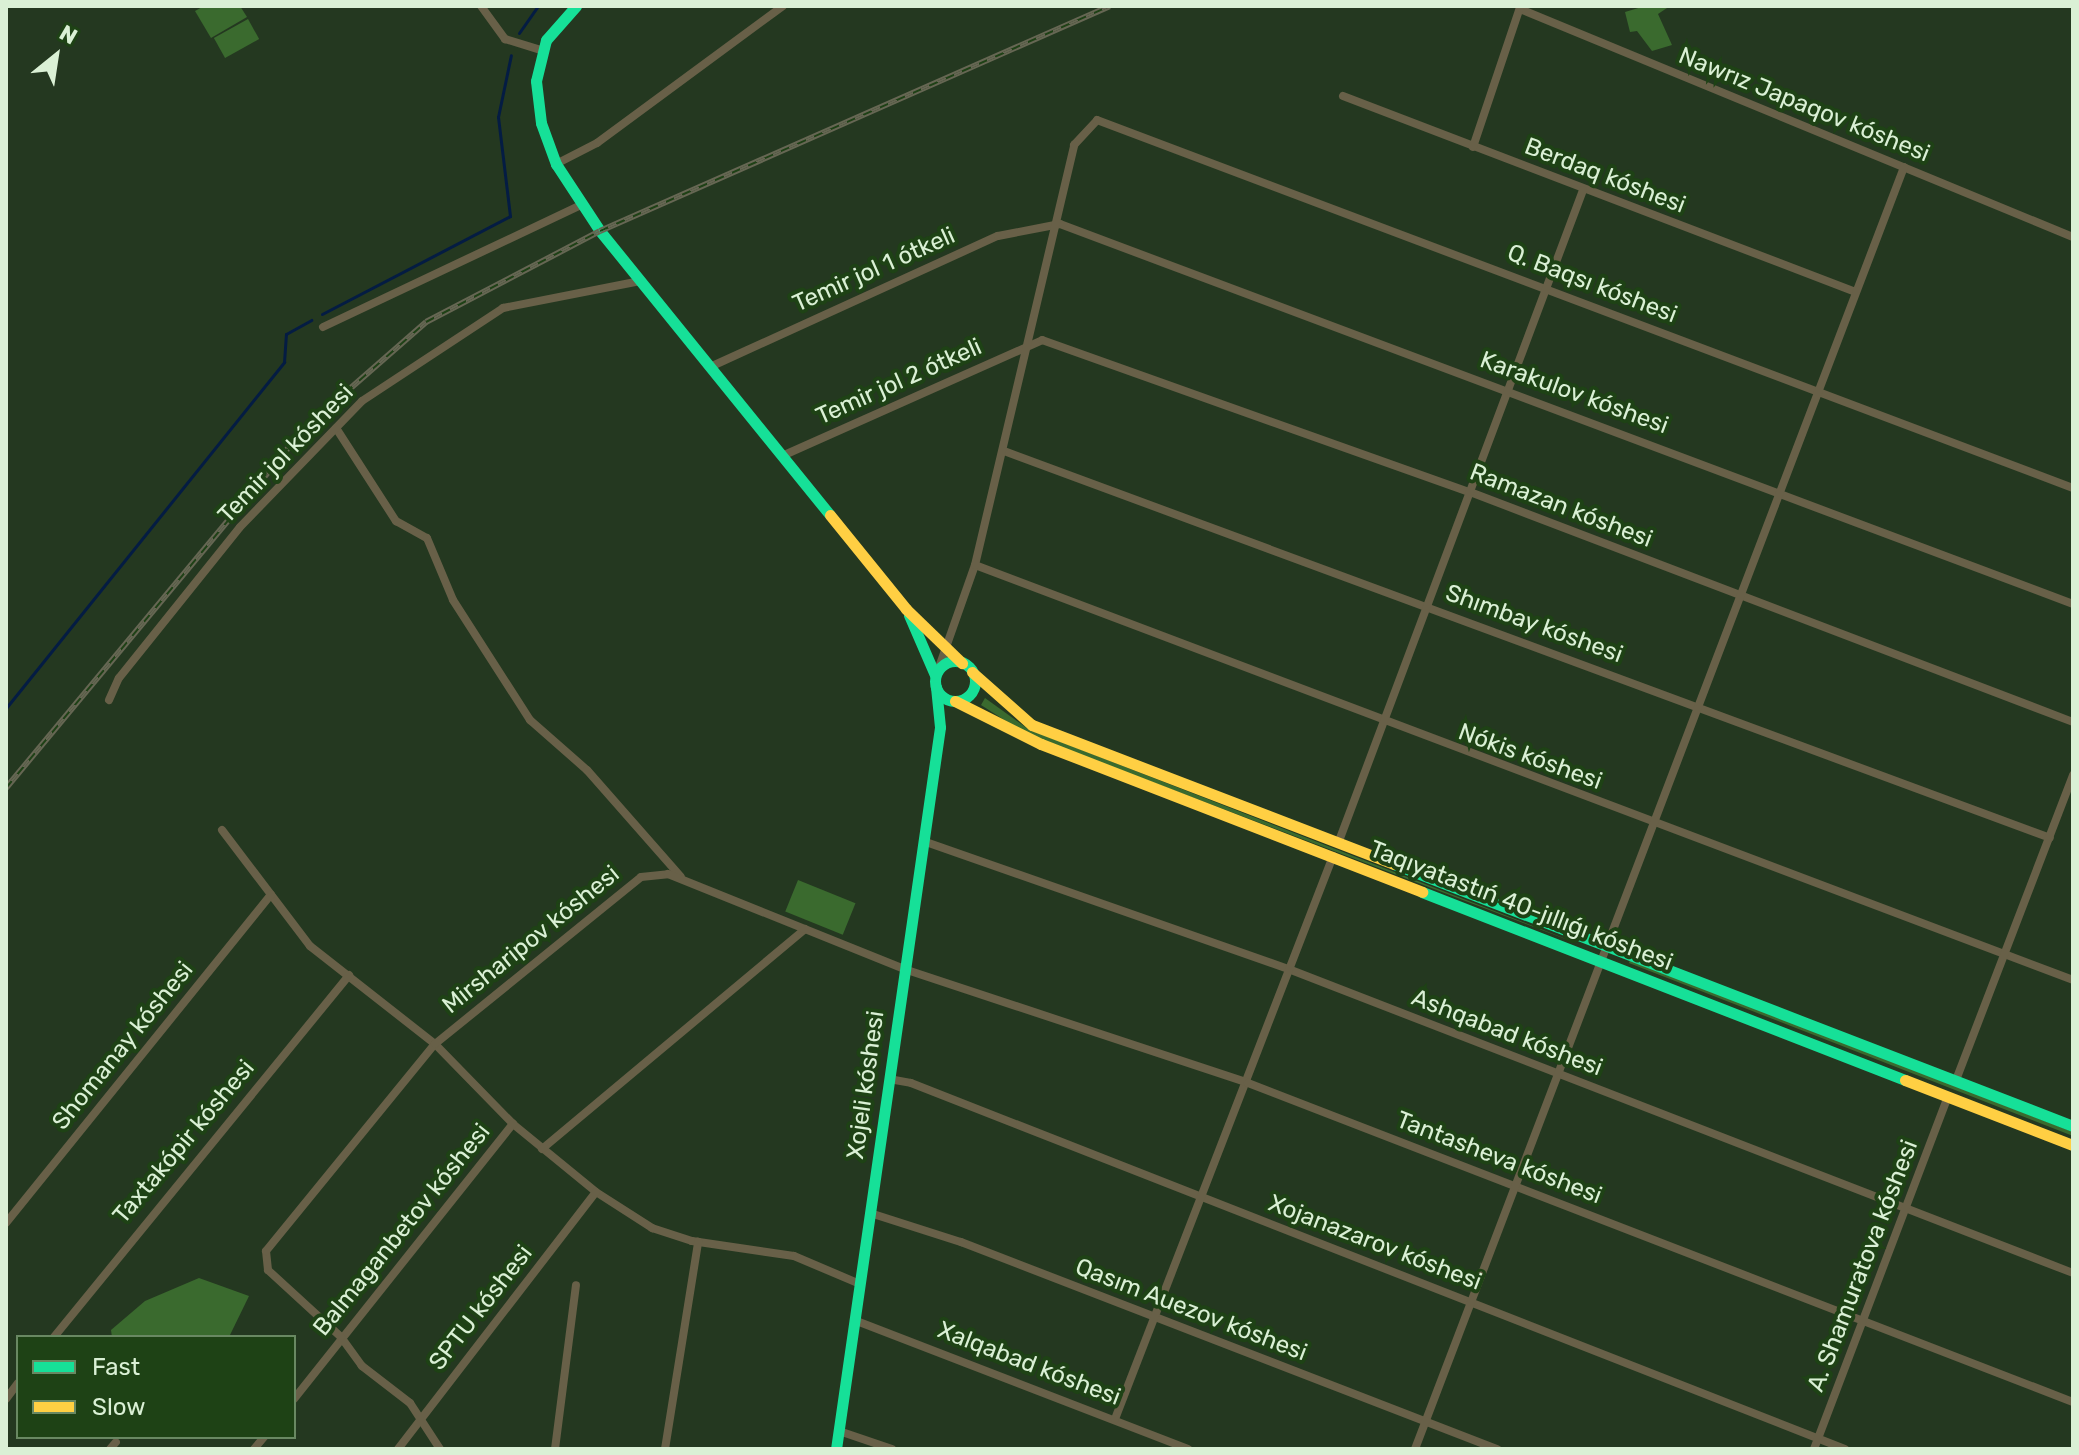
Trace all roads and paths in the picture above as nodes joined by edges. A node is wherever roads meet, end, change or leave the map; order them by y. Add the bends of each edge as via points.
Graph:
1 (481, 6) edge
2 (576, 6) edge
3 (783, 6) edge
4 (1520, 8) edge
5 (540, 50) junction
6 (1343, 96) dead end
7 (1473, 147) junction
8 (556, 164) junction
9 (1904, 167) junction
10 (1583, 190) junction
11 (583, 204) junction
12 (1060, 224) junction
13 (2073, 237) edge
14 (640, 281) junction
15 (1546, 289) junction
16 (1853, 291) junction
17 (323, 327) dead end
18 (1030, 340) junction
19 (710, 367) junction
20 (1816, 389) junction
21 (1508, 390) junction
22 (336, 428) junction
23 (1004, 451) junction
24 (782, 456) junction
25 (2073, 488) edge
26 (1779, 491) junction
27 (1470, 492) junction
28 (975, 565) junction
29 (1741, 598) junction
30 (2073, 604) edge
31 (1428, 605) junction
32 (906, 609) junction
33 (946, 647) junction
34 (962, 663) junction
35 (972, 672) junction
36 (936, 677) junction
37 (109, 700) dead end
38 (955, 701) junction
39 (1699, 705) junction
40 (2073, 722) edge
41 (1383, 723) junction
42 (940, 727) junction
43 (2073, 775) edge
44 (1653, 824) junction
45 (222, 830) dead end
46 (2050, 838) junction
47 (923, 841) junction
48 (1339, 841) junction
49 (1333, 856) junction
50 (684, 880) junction
51 (271, 894) junction
52 (805, 929) junction
53 (1608, 944) junction
54 (2007, 955) junction
55 (1601, 962) junction
56 (904, 969) junction
57 (1291, 970) junction
58 (349, 975) junction
59 (2073, 980) edge
60 (435, 1044) junction
61 (1557, 1075) junction
62 (889, 1079) junction
63 (1956, 1080) junction
64 (1248, 1083) junction
65 (1948, 1097) junction
66 (513, 1124) junction
67 (2073, 1126) edge
68 (2073, 1145) edge
69 (542, 1149) junction
70 (1516, 1186) junction
71 (596, 1192) junction
72 (1203, 1197) junction
73 (1906, 1209) junction
74 (870, 1213) junction
75 (6, 1223) edge
76 (698, 1242) junction
77 (2073, 1273) edge
78 (860, 1284) junction
79 (576, 1285) dead end
80 (1472, 1302) junction
81 (1154, 1317) junction
82 (854, 1320) junction
83 (1863, 1323) junction
84 (56, 1335) edge
85 (341, 1337) junction
86 (296, 1396) edge
87 (2073, 1402) edge
88 (422, 1418) junction
89 (1115, 1419) junction
90 (1425, 1422) junction
91 (839, 1431) junction
92 (1818, 1439) junction
93 (398, 1449) edge
94 (440, 1449) edge
95 (555, 1449) edge
96 (665, 1449) edge
97 (836, 1449) edge
98 (892, 1449) edge
99 (1188, 1449) edge
100 (1415, 1449) edge
101 (1497, 1449) edge
102 (1814, 1449) edge
103 (1845, 1449) edge

1 - 5 street via 505,39
2 - 5 main road
3 - 8 street via 597,143
4 - 7 street
4 - 9 street, Nawrız Japaqov kóshesi
5 - 8 main road via 536,81 541,123
6 - 7 street, Berdaq kóshesi
7 - 10 street, Berdaq kóshesi
8 - 11 main road
9 - 13 street, Nawrız Japaqov kóshesi
9 - 16 street
10 - 15 street
10 - 16 street, Berdaq kóshesi
11 - 14 main road
11 - 17 street
12 - 15 street, Q. Baqsı kóshesi via 1074,145 1097,120
12 - 18 street
12 - 19 street, Temir jol 1 ótkeli via 998,236
12 - 21 street, Karakulov kóshesi
14 - 19 main road
14 - 22 street, Temir jol kóshesi via 503,308 362,401
15 - 20 street, Q. Baqsı kóshesi
15 - 21 street
16 - 20 street
18 - 23 street
18 - 24 street, Temir jol 2 ótkeli via 1004,358
18 - 27 street, Ramazan kóshesi
19 - 24 main road
20 - 25 street, Q. Baqsı kóshesi
20 - 26 street
21 - 26 street, Karakulov kóshesi
21 - 27 street
22 - 37 street, Temir jol kóshesi via 240,527 119,678
22 - 50 street via 396,521 427,538 453,600 530,720 587,770
23 - 28 street
23 - 31 street, Shımbay kóshesi
24 - 32 main road
26 - 29 street
26 - 30 street, Karakulov kóshesi
27 - 29 street, Ramazan kóshesi
27 - 31 street
28 - 33 street
28 - 41 street, Nókis kóshesi
29 - 39 street
29 - 40 street, Ramazan kóshesi
31 - 39 street, Shımbay kóshesi
31 - 41 street
32 - 33 main road
32 - 36 main road
33 - 34 main road
33 - 36 street
34 - 35 main road
34 - 36 main road
35 - 38 main road via 972,691
35 - 48 main road, Taqıyatastıń 40-jıllıǵı kóshesi via 1032,725
36 - 38 main road, Taqıyatastıń 40-jıllıǵı kóshesi
36 - 42 main road
38 - 42 main road
38 - 49 main road, Taqıyatastıń 40-jıllıǵı kóshesi via 1041,744
39 - 44 street
39 - 46 street, Shımbay kóshesi
41 - 44 street, Nókis kóshesi
41 - 48 street
42 - 47 main road, Xojeli kóshesi
43 - 46 street
44 - 53 street
44 - 54 street, Nókis kóshesi
45 - 51 street
46 - 54 street
47 - 56 main road, Xojeli kóshesi
47 - 57 street, Ashqabad kóshesi
48 - 53 main road, Taqıyatastıń 40-jıllıǵı kóshesi
49 - 55 main road, Taqıyatastıń 40-jıllıǵı kóshesi
49 - 57 street
50 - 52 street, Mirsharipov kóshesi
50 - 60 street, Mirsharipov kóshesi via 668,874 641,877
51 - 58 street via 310,946
51 - 75 street, Shomanay kóshesi
52 - 56 street, Mirsharipov kóshesi
52 - 69 street
53 - 55 street
53 - 63 main road, Taqıyatastıń 40-jıllıǵı kóshesi
54 - 59 street, Nókis kóshesi
54 - 63 street
55 - 61 street
55 - 65 main road, Taqıyatastıń 40-jıllıǵı kóshesi
56 - 62 main road, Xojeli kóshesi
56 - 64 street, Tantasheva kóshesi
57 - 61 street, Ashqabad kóshesi
57 - 64 street
58 - 60 street
58 - 84 street, Taxtakópir kóshesi
60 - 66 street
60 - 85 street, Mirsharipov kóshesi via 266,1251 268,1270
61 - 70 street
61 - 73 street, Ashqabad kóshesi
62 - 72 street, Xojanazarov kóshesi
62 - 74 main road, Xojeli kóshesi
63 - 67 main road, Taqıyatastıń 40-jıllıǵı kóshesi
64 - 70 street, Tantasheva kóshesi
64 - 72 street
65 - 68 main road, Taqıyatastıń 40-jıllıǵı kóshesi
65 - 73 street, A. Shamuratova kóshesi
66 - 69 street
66 - 85 street, Balmaganbetov kóshesi
69 - 71 street
70 - 80 street
70 - 83 street, Tantasheva kóshesi
71 - 76 street via 652,1228
71 - 88 street, SPTU kóshesi
72 - 80 street, Xojanazarov kóshesi
72 - 81 street
73 - 77 street, Ashqabad kóshesi
73 - 83 street, A. Shamuratova kóshesi
74 - 78 main road, Xojeli kóshesi
74 - 81 street, Qasım Auezov kóshesi
76 - 78 street via 794,1256
76 - 96 street
78 - 82 main road, Xojeli kóshesi
79 - 95 street
80 - 90 street
80 - 92 street, Xojanazarov kóshesi
81 - 89 street
81 - 90 street, Qasım Auezov kóshesi
82 - 89 street, Xalqabad kóshesi
82 - 91 main road, Xojeli kóshesi
83 - 87 street, Tantasheva kóshesi
83 - 92 street, A. Shamuratova kóshesi
85 - 86 street, Balmaganbetov kóshesi
85 - 88 street via 362,1366
88 - 93 street, SPTU kóshesi
88 - 94 street
89 - 99 street, Xalqabad kóshesi
90 - 100 street
90 - 101 street, Qasım Auezov kóshesi
91 - 97 main road, Xojeli kóshesi
91 - 98 street
92 - 102 street, A. Shamuratova kóshesi
92 - 103 street, Xojanazarov kóshesi

